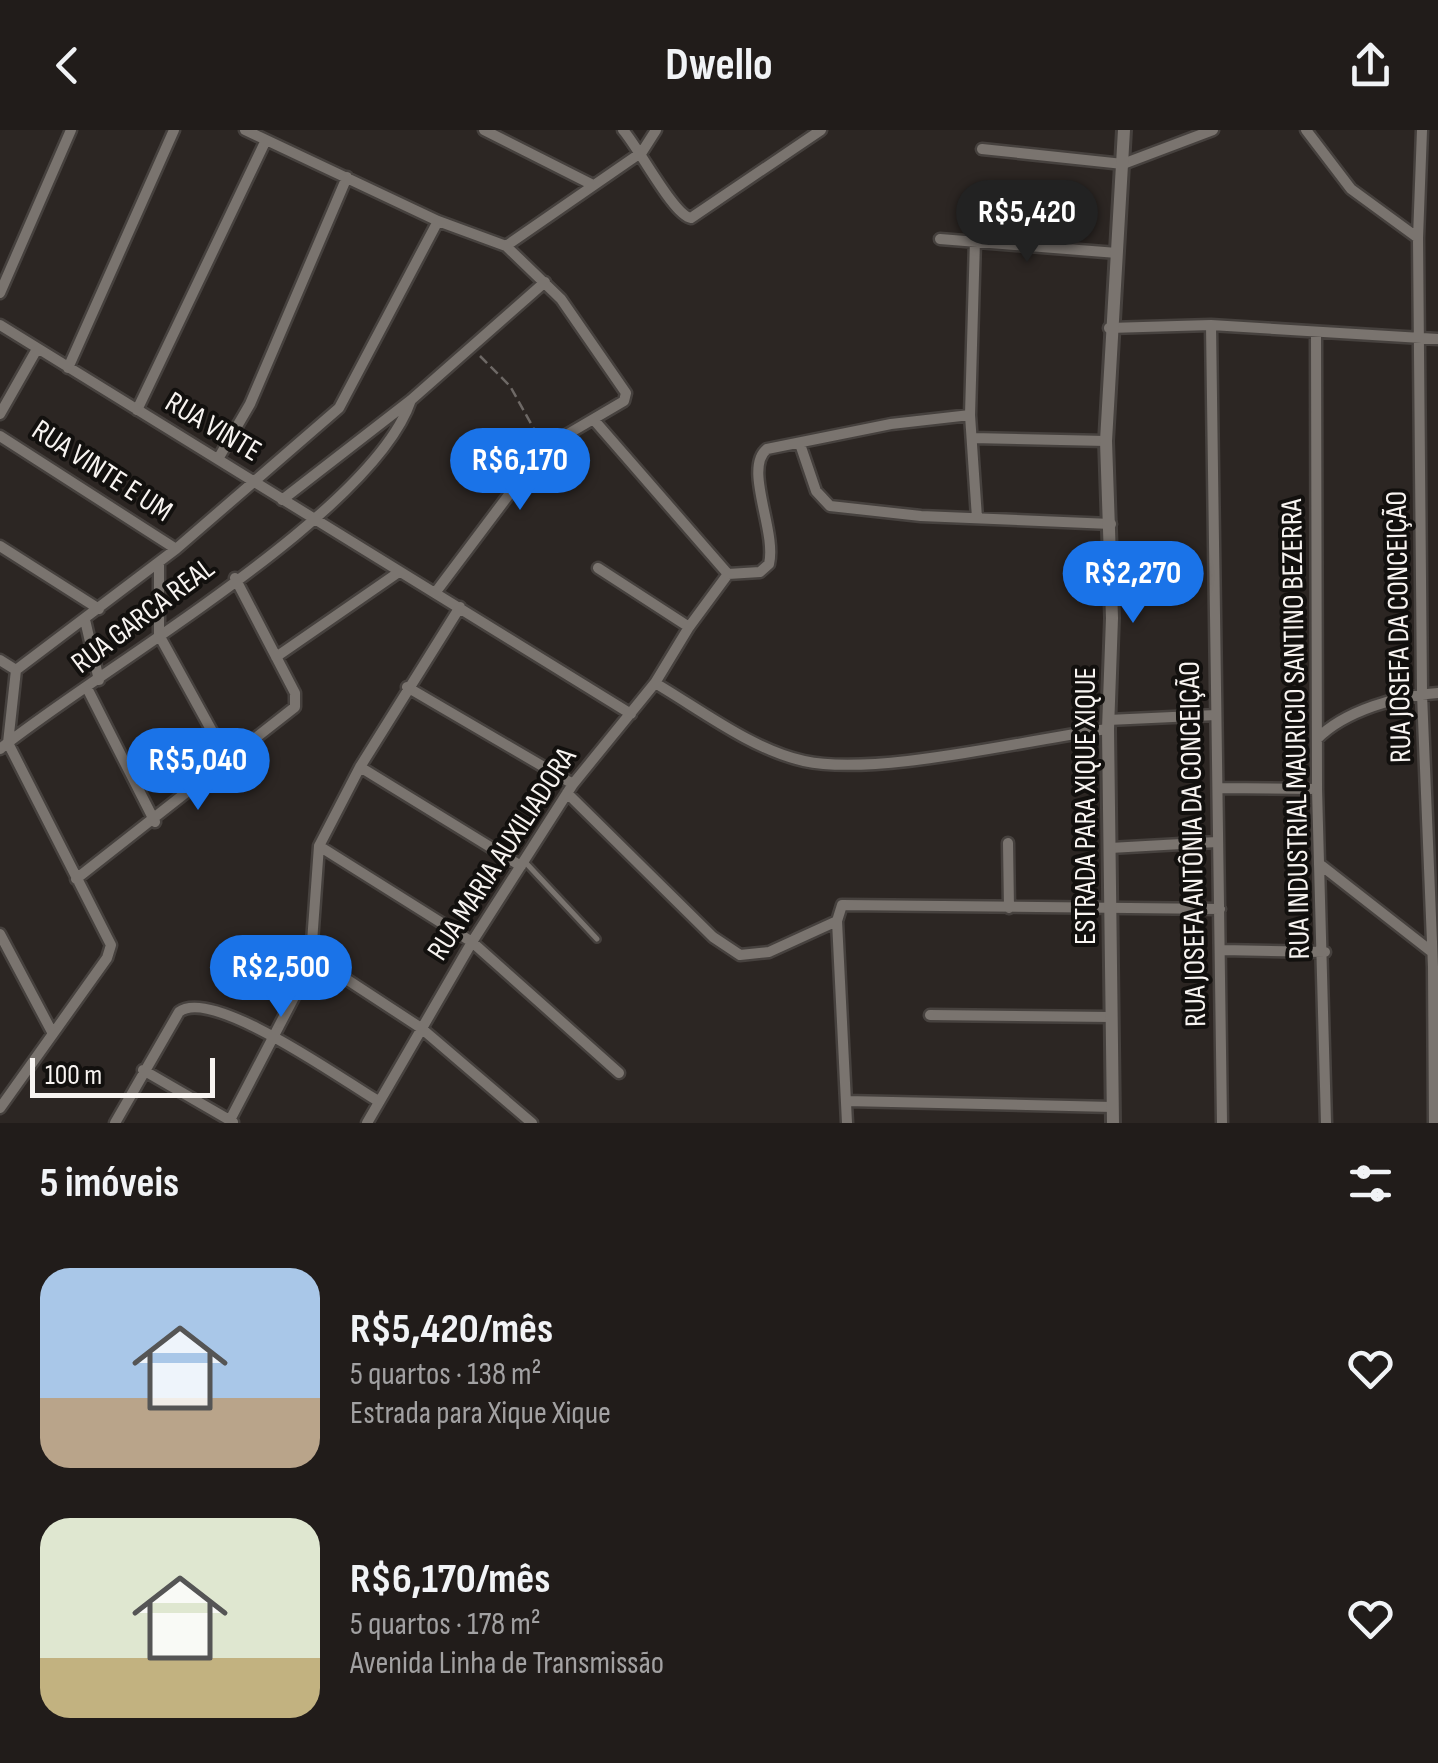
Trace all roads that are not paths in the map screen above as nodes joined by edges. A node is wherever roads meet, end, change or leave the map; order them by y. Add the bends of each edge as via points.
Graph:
1 (72, 130) edge
2 (174, 130) edge
3 (245, 130) edge
4 (484, 130) edge
5 (502, 130) edge
6 (624, 130) edge
7 (656, 130) edge
8 (821, 130) edge
9 (1124, 130) edge
10 (1213, 130) edge
11 (1306, 130) edge
12 (1422, 130) edge
13 (266, 140) junction
14 (512, 141) junction
15 (982, 150) dead end
16 (642, 152) junction
17 (1123, 164) junction
18 (346, 177) junction
19 (591, 184) junction
20 (438, 221) junction
21 (1418, 238) junction
22 (940, 239) dead end
23 (975, 240) junction
24 (506, 246) junction
25 (1116, 253) junction
26 (545, 282) junction
27 (0, 292) edge
28 (0, 325) edge
29 (1212, 325) junction
30 (1110, 328) junction
31 (1316, 334) junction
32 (1420, 339) junction
33 (1438, 340) edge
34 (38, 349) junction
35 (68, 368) junction
36 (411, 400) junction
37 (138, 410) junction
38 (0, 414) edge
39 (970, 415) junction
40 (594, 420) junction
41 (0, 436) edge
42 (972, 438) junction
43 (1106, 441) junction
44 (800, 444) junction
45 (218, 459) junction
46 (255, 482) junction
47 (282, 500) junction
48 (977, 518) junction
49 (313, 520) junction
50 (1110, 524) junction
51 (0, 546) edge
52 (176, 548) junction
53 (159, 562) junction
54 (598, 568) dead end
55 (400, 572) junction
56 (728, 574) junction
57 (236, 578) junction
58 (435, 593) junction
59 (460, 607) junction
60 (99, 609) junction
61 (85, 620) junction
62 (689, 626) junction
63 (160, 635) junction
64 (276, 658) junction
65 (0, 660) edge
66 (16, 670) junction
67 (99, 680) junction
68 (655, 684) junction
69 (407, 687) junction
70 (88, 688) junction
71 (1438, 693) edge
72 (1422, 694) junction
73 (631, 714) junction
74 (1216, 715) junction
75 (1108, 724) junction
76 (1317, 740) junction
77 (4, 746) edge
78 (229, 762) junction
79 (360, 767) junction
80 (1218, 788) junction
81 (570, 789) junction
82 (1318, 789) junction
83 (155, 822) junction
84 (1217, 842) junction
85 (1008, 843) dead end
86 (320, 846) junction
87 (1110, 848) junction
88 (522, 863) junction
89 (1322, 866) junction
90 (76, 879) junction
91 (1009, 908) junction
92 (1109, 909) junction
93 (1220, 909) junction
94 (836, 922) junction
95 (0, 934) edge
96 (598, 939) dead end
97 (472, 942) junction
98 (1222, 950) junction
99 (1325, 952) junction
100 (1432, 952) junction
101 (311, 956) junction
102 (1436, 971) edge
103 (930, 1016) dead end
104 (1112, 1018) junction
105 (421, 1028) junction
106 (52, 1032) junction
107 (273, 1038) junction
108 (143, 1070) junction
109 (620, 1073) dead end
110 (1436, 1098) edge
111 (846, 1101) junction
112 (378, 1102) junction
113 (0, 1108) edge
114 (1113, 1108) junction
115 (117, 1122) edge
116 (232, 1122) edge
117 (367, 1123) edge
118 (532, 1123) edge
119 (847, 1123) edge
120 (1113, 1123) edge
121 (1222, 1123) edge
122 (1326, 1123) edge
123 (1434, 1123) edge

1 - 27 street
2 - 35 street
3 - 13 street
4 - 14 street
5 - 14 street
6 - 16 street
7 - 16 street
8 - 16 street via 692,218 676,210
9 - 17 street, ESTRADA PARA XIQUE XIQUE
10 - 17 street
11 - 21 street via 1351,188
12 - 21 street, RUA JOSEFA DA CONCEIÇÃO
13 - 18 street
13 - 37 street
14 - 19 street
15 - 17 street
16 - 19 street
17 - 25 street, ESTRADA PARA XIQUE XIQUE
18 - 20 street
18 - 45 street via 250,404
19 - 24 street
20 - 24 street
20 - 46 street via 339,408
21 - 32 street, RUA JOSEFA DA CONCEIÇÃO
22 - 23 street
23 - 25 street
23 - 39 street
24 - 26 street
25 - 30 street, ESTRADA PARA XIQUE XIQUE
26 - 36 street
26 - 40 street via 626,398
28 - 34 street, RUA VINTE
29 - 30 street
29 - 31 street
29 - 74 street, RUA JOSEFA ANTÔNIA DA CONCEIÇÃO
30 - 43 street, ESTRADA PARA XIQUE XIQUE
31 - 32 street
31 - 76 street, RUA INDUSTRIAL MAURICIO SANTINO BEZERRA
32 - 33 street
32 - 72 street, RUA JOSEFA DA CONCEIÇÃO
34 - 35 street, RUA VINTE
34 - 38 street
35 - 37 street, RUA VINTE
36 - 47 street
36 - 49 street, RUA GARCA REAL via 387,447
37 - 45 street, RUA VINTE
39 - 42 street
39 - 44 street
40 - 56 street
40 - 58 street via 544,448
41 - 52 street, RUA VINTE E UM
42 - 43 street
42 - 48 street
43 - 50 street, ESTRADA PARA XIQUE XIQUE
44 - 48 street via 816,491 830,506
44 - 56 street via 776,446 758,458 770,564 753,574
45 - 46 street, RUA VINTE
46 - 47 street, RUA VINTE
46 - 52 street
47 - 49 street, RUA VINTE
48 - 50 street
49 - 55 street, RUA VINTE
49 - 57 street, RUA GARCA REAL
50 - 75 street, ESTRADA PARA XIQUE XIQUE
51 - 60 street
52 - 53 street
53 - 60 street
53 - 63 street
54 - 62 street
55 - 58 street, RUA VINTE
55 - 64 street
56 - 62 street, RUA MARIA AUXILIADORA
57 - 63 street, RUA GARCA REAL
57 - 64 street
58 - 59 street, RUA VINTE
59 - 69 street
59 - 73 street, RUA VINTE
60 - 61 street
61 - 66 street
61 - 67 street
62 - 68 street, RUA MARIA AUXILIADORA
63 - 67 street, RUA GARCA REAL
63 - 78 street
64 - 78 street via 296,698 293,712
65 - 66 street
66 - 77 street
67 - 70 street, RUA GARCA REAL
68 - 73 street, RUA MARIA AUXILIADORA
68 - 75 street via 764,746 833,765
69 - 79 street
69 - 81 street
70 - 77 street, RUA GARCA REAL
70 - 83 street
71 - 72 street
72 - 76 street via 1342,720
72 - 100 street, RUA JOSEFA DA CONCEIÇÃO
73 - 81 street, RUA MARIA AUXILIADORA
74 - 75 street
74 - 80 street, RUA JOSEFA ANTÔNIA DA CONCEIÇÃO
75 - 87 street, ESTRADA PARA XIQUE XIQUE
76 - 82 street, RUA INDUSTRIAL MAURICIO SANTINO BEZERRA
77 - 90 street
78 - 83 street
79 - 86 street
79 - 88 street
80 - 82 street
80 - 84 street, RUA JOSEFA ANTÔNIA DA CONCEIÇÃO
81 - 88 street, RUA MARIA AUXILIADORA
81 - 94 street via 713,937 740,956 769,952
82 - 89 street, RUA INDUSTRIAL MAURICIO SANTINO BEZERRA
83 - 90 street
84 - 87 street
84 - 93 street, RUA JOSEFA ANTÔNIA DA CONCEIÇÃO
85 - 91 street
86 - 97 street
86 - 101 street
87 - 92 street, ESTRADA PARA XIQUE XIQUE
88 - 96 lane
88 - 97 street, RUA MARIA AUXILIADORA
89 - 99 street, RUA INDUSTRIAL MAURICIO SANTINO BEZERRA
89 - 100 street
90 - 106 street via 111,946
91 - 92 street
91 - 94 street via 844,904
92 - 93 street
92 - 104 street, ESTRADA PARA XIQUE XIQUE
93 - 98 street, RUA JOSEFA ANTÔNIA DA CONCEIÇÃO
94 - 111 street
95 - 106 street
97 - 105 street, RUA MARIA AUXILIADORA
97 - 109 street
98 - 99 street
98 - 121 street, RUA JOSEFA ANTÔNIA DA CONCEIÇÃO
99 - 122 street, RUA INDUSTRIAL MAURICIO SANTINO BEZERRA
100 - 102 street, RUA JOSEFA DA CONCEIÇÃO
101 - 105 street
101 - 107 street
102 - 110 street, RUA JOSEFA DA CONCEIÇÃO
103 - 104 street
104 - 114 street, ESTRADA PARA XIQUE XIQUE
105 - 112 street, RUA MARIA AUXILIADORA
105 - 118 street
106 - 113 street
107 - 108 street via 217,1010 185,1007
107 - 112 street
107 - 116 street
108 - 115 street
108 - 116 street
110 - 123 street, RUA JOSEFA DA CONCEIÇÃO
111 - 114 street
111 - 119 street
112 - 117 street, RUA MARIA AUXILIADORA
114 - 120 street, ESTRADA PARA XIQUE XIQUE

